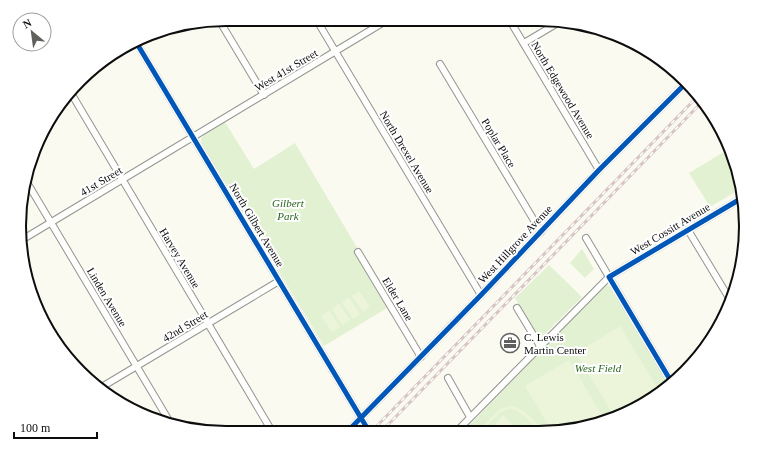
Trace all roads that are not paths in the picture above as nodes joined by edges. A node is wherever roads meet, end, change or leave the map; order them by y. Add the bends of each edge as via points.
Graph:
1 (223, 26) edge
2 (320, 26) edge
3 (377, 26) edge
4 (513, 26) edge
5 (552, 26) edge
6 (524, 43) junction
7 (139, 47) edge
8 (335, 51) junction
9 (440, 64) dead end
10 (682, 87) edge
11 (264, 95) junction
12 (73, 97) edge
13 (193, 137) junction
14 (599, 170) junction
15 (122, 180) junction
16 (30, 187) edge
17 (737, 201) edge
18 (51, 222) junction
19 (688, 230) junction
20 (540, 232) junction
21 (26, 237) edge
22 (586, 238) dead end
23 (358, 252) dead end
24 (609, 277) junction
25 (279, 281) junction
26 (727, 294) edge
27 (482, 295) junction
28 (517, 308) dead end
29 (208, 324) junction
30 (540, 346) junction
31 (421, 356) junction
32 (136, 366) junction
33 (448, 378) dead end
34 (669, 378) edge
35 (104, 385) edge
36 (166, 416) edge
37 (360, 417) junction
38 (470, 417) junction
39 (269, 426) edge
40 (352, 426) edge
41 (366, 426) edge
42 (461, 426) edge

1 - 11 street
2 - 8 street, North Drexel Avenue
3 - 8 street, West 41st Street
4 - 6 street, North Edgewood Avenue
5 - 6 street
6 - 14 street, North Edgewood Avenue
7 - 13 street, North Gilbert Avenue
8 - 11 street, West 41st Street
8 - 27 street, North Drexel Avenue
9 - 20 street, Poplar Place
10 - 14 street, West Hillgrove Avenue
11 - 13 street, West 41st Street
12 - 15 street, Harvey Avenue
13 - 15 street, 41st Street
13 - 25 street, North Gilbert Avenue
14 - 20 street, West Hillgrove Avenue
15 - 18 street, 41st Street
15 - 29 street, Harvey Avenue
16 - 18 street, Linden Avenue
17 - 19 street, West Cossitt Avenue
18 - 21 street, 41st Street
18 - 32 street, Linden Avenue
19 - 24 street, West Cossitt Avenue
19 - 26 street
20 - 27 street, West Hillgrove Avenue
22 - 24 street
23 - 31 street, Elder Lane
24 - 30 street, West Cossitt Avenue
24 - 34 street
25 - 29 street, 42nd Street
25 - 37 street, North Gilbert Avenue
27 - 31 street, West Hillgrove Avenue
28 - 30 street
29 - 32 street, 42nd Street
29 - 39 street, Harvey Avenue
30 - 38 street, West Cossitt Avenue
31 - 37 street, West Hillgrove Avenue
32 - 35 street, 42nd Street
32 - 36 street, Linden Avenue
33 - 38 street
37 - 40 street, West Hillgrove Avenue
37 - 41 street, North Gilbert Avenue
38 - 42 street, West Cossitt Avenue

